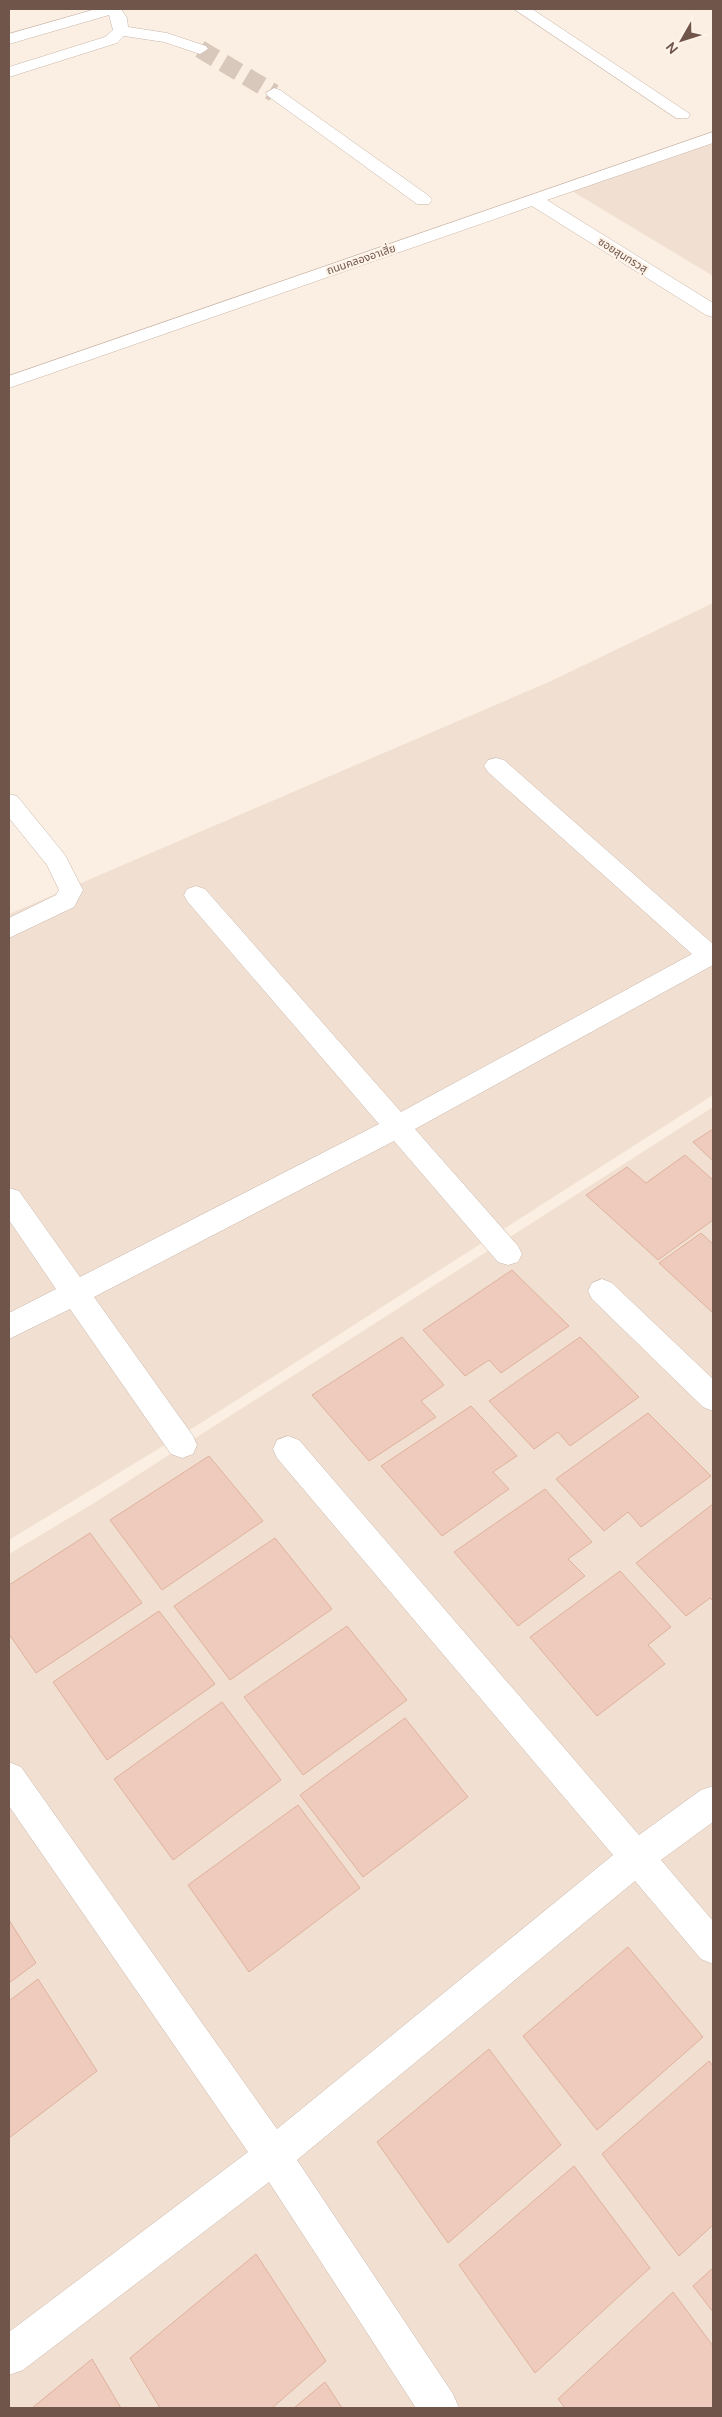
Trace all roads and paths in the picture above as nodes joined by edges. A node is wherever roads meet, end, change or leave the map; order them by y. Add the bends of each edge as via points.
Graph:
1 (112, 9) edge
2 (522, 9) edge
3 (121, 31) junction
4 (9, 38) edge
5 (200, 49) tunnel mouth
6 (9, 72) edge
7 (274, 93) tunnel mouth
8 (682, 114) dead end
9 (713, 137) edge
10 (533, 199) junction
11 (423, 200) dead end
12 (713, 311) edge
13 (9, 382) edge
14 (496, 766) dead end
15 (9, 802) edge
16 (196, 895) dead end
17 (9, 929) edge
18 (711, 955) edge
19 (398, 1126) junction
20 (9, 1199) edge
21 (508, 1254) dead end
22 (602, 1291) dead end
23 (75, 1294) junction
24 (9, 1327) edge
25 (713, 1398) edge
26 (182, 1445) dead end
27 (288, 1449) dead end
28 (9, 1778) edge
29 (713, 1802) edge
30 (636, 1858) junction
31 (713, 1947) edge
32 (273, 2156) junction
33 (9, 2356) edge
34 (439, 2408) edge

1 - 3 street via 119,18
1 - 4 street
2 - 8 street
3 - 5 street via 167,38
3 - 6 street via 111,40
7 - 11 street
9 - 10 street, ถนนคลองอาเสี่ย
10 - 12 street, ซอยสุนทรวสุ
10 - 13 street, ถนนคลองอาเสี่ย
14 - 18 street
15 - 17 street via 57,862 71,890 65,901
16 - 19 street
18 - 19 street
19 - 21 street
19 - 23 street
20 - 23 street
22 - 25 street
23 - 24 street
23 - 26 street
27 - 30 street
28 - 32 street
29 - 30 street
30 - 31 street
30 - 32 street
32 - 33 street
32 - 34 street

